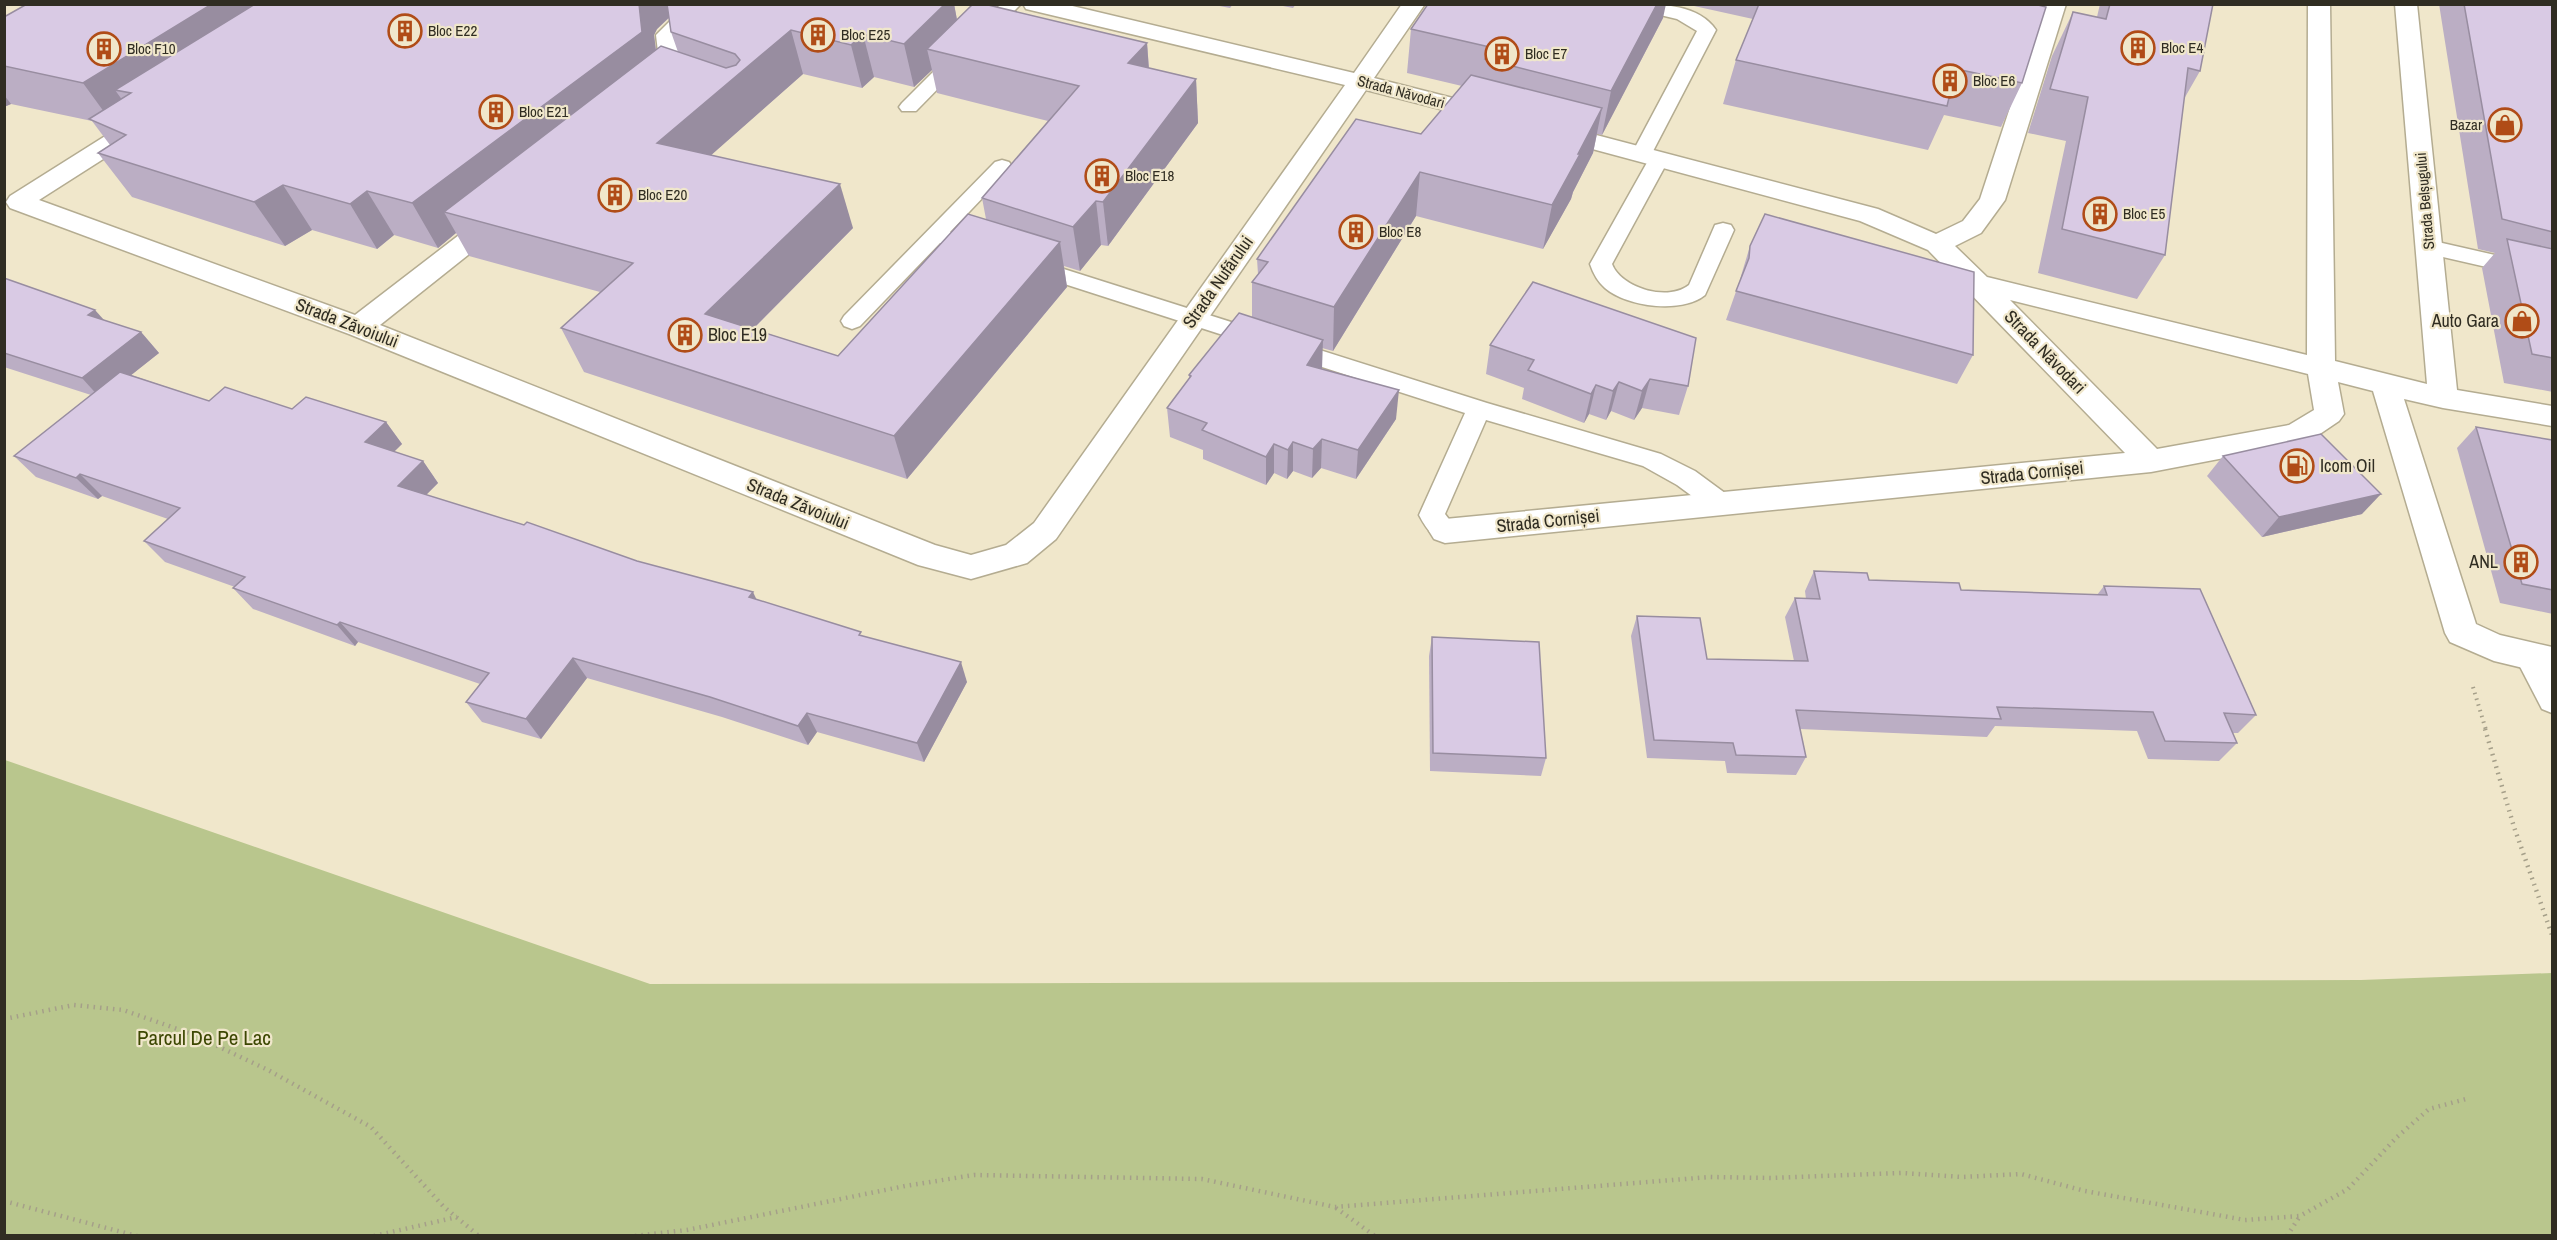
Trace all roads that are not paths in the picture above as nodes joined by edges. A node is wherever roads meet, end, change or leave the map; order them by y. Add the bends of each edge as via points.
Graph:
1 (701, 4) edge
2 (1012, 4) edge
3 (1034, 4) edge
4 (1414, 4) edge
5 (1637, 4) edge
6 (2055, 4) edge
7 (2319, 4) edge
8 (2406, 4) edge
9 (1359, 81) junction
10 (645, 101) edge
11 (168, 107) edge
12 (909, 107) dead end
13 (1650, 157) junction
14 (1002, 166) dead end
15 (516, 203) edge
16 (9, 204) edge
17 (1723, 230) dead end
18 (936, 235) junction
19 (1937, 244) junction
20 (2429, 247) junction
21 (2553, 275) edge
22 (1977, 284) junction
23 (1193, 317) junction
24 (852, 321) dead end
25 (359, 327) junction
26 (2321, 368) junction
27 (2385, 384) junction
28 (2444, 398) junction
29 (1479, 409) junction
30 (2553, 416) edge
31 (2151, 461) junction
32 (1720, 503) junction
33 (1445, 531) joint
34 (1016, 554) joint
35 (2541, 659) edge
36 (2553, 701) edge

1 - 10 street via 667,35 683,83
2 - 12 lane
3 - 9 street, Strada Năvodari
4 - 9 street, Strada Nufărului
5 - 13 lane via 1680,14 1707,30
6 - 19 street via 1992,200 1972,226
7 - 26 street
8 - 20 street, Strada Belșugului
9 - 13 street, Strada Năvodari
9 - 23 street, Strada Nufărului
11 - 16 street, Strada Zăvoiului
13 - 17 lane via 1601,264 1605,275 1617,285 1663,300 1682,300 1696,290
13 - 19 street, Strada Năvodari via 1869,215
14 - 18 lane
15 - 25 street
16 - 25 street, Strada Zăvoiului
18 - 23 lane
18 - 24 lane
19 - 22 street, Strada Năvodari
20 - 21 lane
20 - 28 street, Strada Belșugului
22 - 26 street
22 - 31 street, Strada Năvodari
23 - 29 lane
23 - 34 street, Strada Nufărului via 1045,531
25 - 34 street, Strada Zăvoiului via 929,556 971,567
26 - 27 street
26 - 31 street, Strada Cornișei via 2329,414 2298,434
27 - 28 street
27 - 35 street via 2462,633 2494,647
28 - 30 street
29 - 32 lane via 1652,460
29 - 33 lane via 1432,515
31 - 32 street, Strada Cornișei
32 - 33 street, Strada Cornișei
35 - 36 lane

